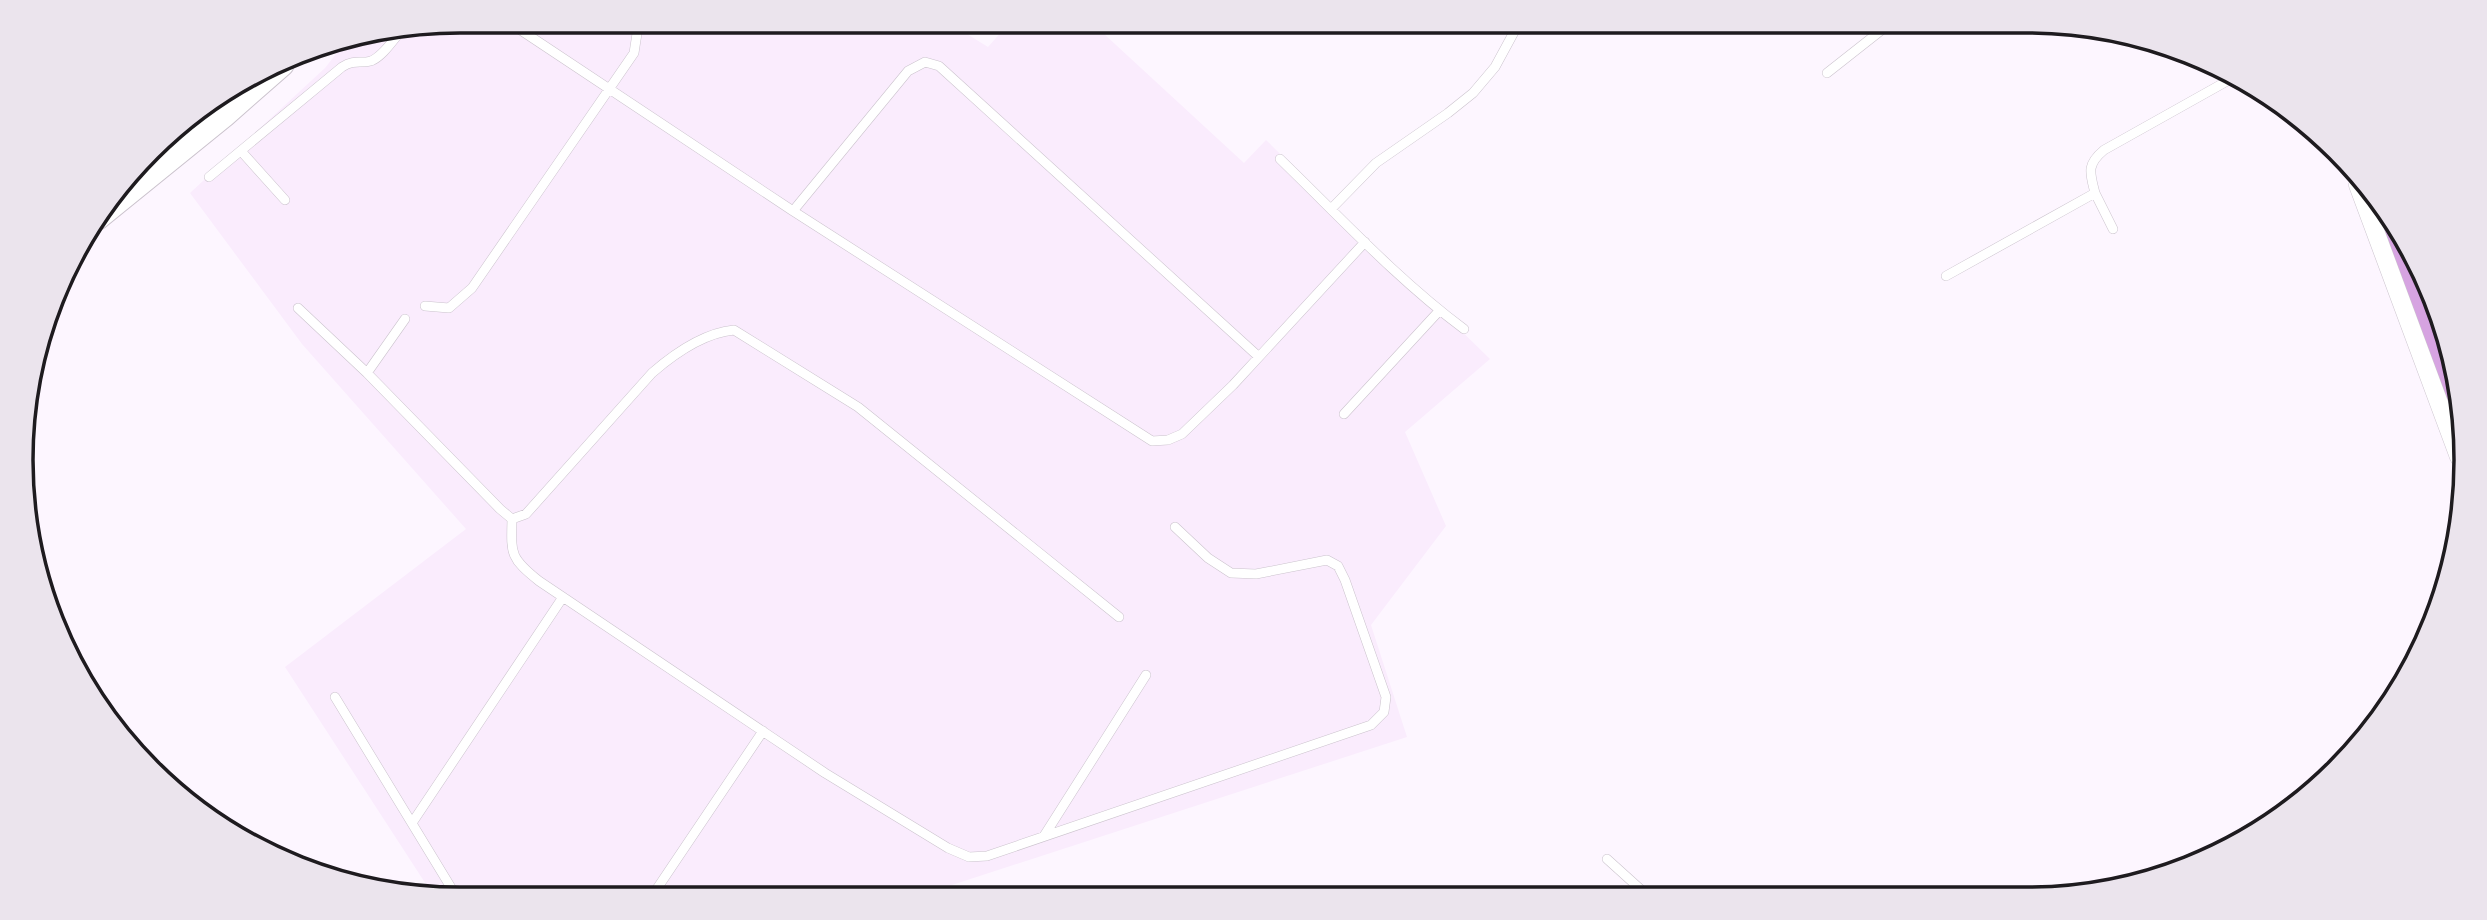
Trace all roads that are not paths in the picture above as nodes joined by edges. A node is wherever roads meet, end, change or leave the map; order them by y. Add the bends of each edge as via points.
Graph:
1 (525, 33) edge
2 (638, 33) edge
3 (1513, 33) edge
4 (1878, 33) edge
5 (394, 38) edge
6 (1827, 74) dead end
7 (2225, 82) edge
8 (251, 88) edge
9 (610, 89) junction
10 (220, 110) edge
11 (241, 151) junction
12 (159, 157) edge
13 (1280, 159) dead end
14 (209, 177) dead end
15 (2095, 193) junction
16 (2362, 195) edge
17 (285, 200) dead end
18 (1331, 209) junction
19 (793, 211) junction
20 (2113, 229) dead end
21 (1365, 242) junction
22 (1946, 276) dead end
23 (425, 306) dead end
24 (298, 308) dead end
25 (1439, 311) junction
26 (405, 319) dead end
27 (1464, 329) dead end
28 (1259, 357) junction
29 (367, 373) junction
30 (1343, 414) dead end
31 (2453, 441) edge
32 (512, 519) junction
33 (1175, 527) dead end
34 (563, 597) junction
35 (1119, 617) dead end
36 (1146, 676) dead end
37 (335, 697) dead end
38 (762, 731) junction
39 (412, 823) junction
40 (1044, 836) junction
41 (1607, 859) dead end
42 (451, 887) edge
43 (658, 887) edge
44 (1638, 887) edge

1 - 9 lane
2 - 9 lane via 634,53
3 - 18 lane via 1495,67 1473,93 1376,163
4 - 6 lane
5 - 11 lane via 370,61 342,66
7 - 15 lane via 2092,160
8 - 10 street
9 - 19 lane
9 - 23 lane via 472,288 449,307
10 - 12 street
11 - 14 lane
11 - 17 lane
13 - 18 lane
15 - 20 lane
15 - 22 lane
16 - 31 street
18 - 21 lane
19 - 28 lane via 1152,441 1182,434
19 - 28 lane via 908,71 925,62 939,66
21 - 25 lane
21 - 28 lane
24 - 29 lane
25 - 27 lane
25 - 30 lane
26 - 29 lane
29 - 32 lane
32 - 34 lane via 511,551 520,566
32 - 35 lane via 526,514 671,356 717,332 734,330 858,407
33 - 40 lane via 1231,573 1256,574 1327,560 1338,566 1386,697 1384,712 1371,725
34 - 38 lane
34 - 39 lane
36 - 40 lane
37 - 39 lane
38 - 40 lane via 968,857 986,856
38 - 43 lane
39 - 42 lane
41 - 44 lane

